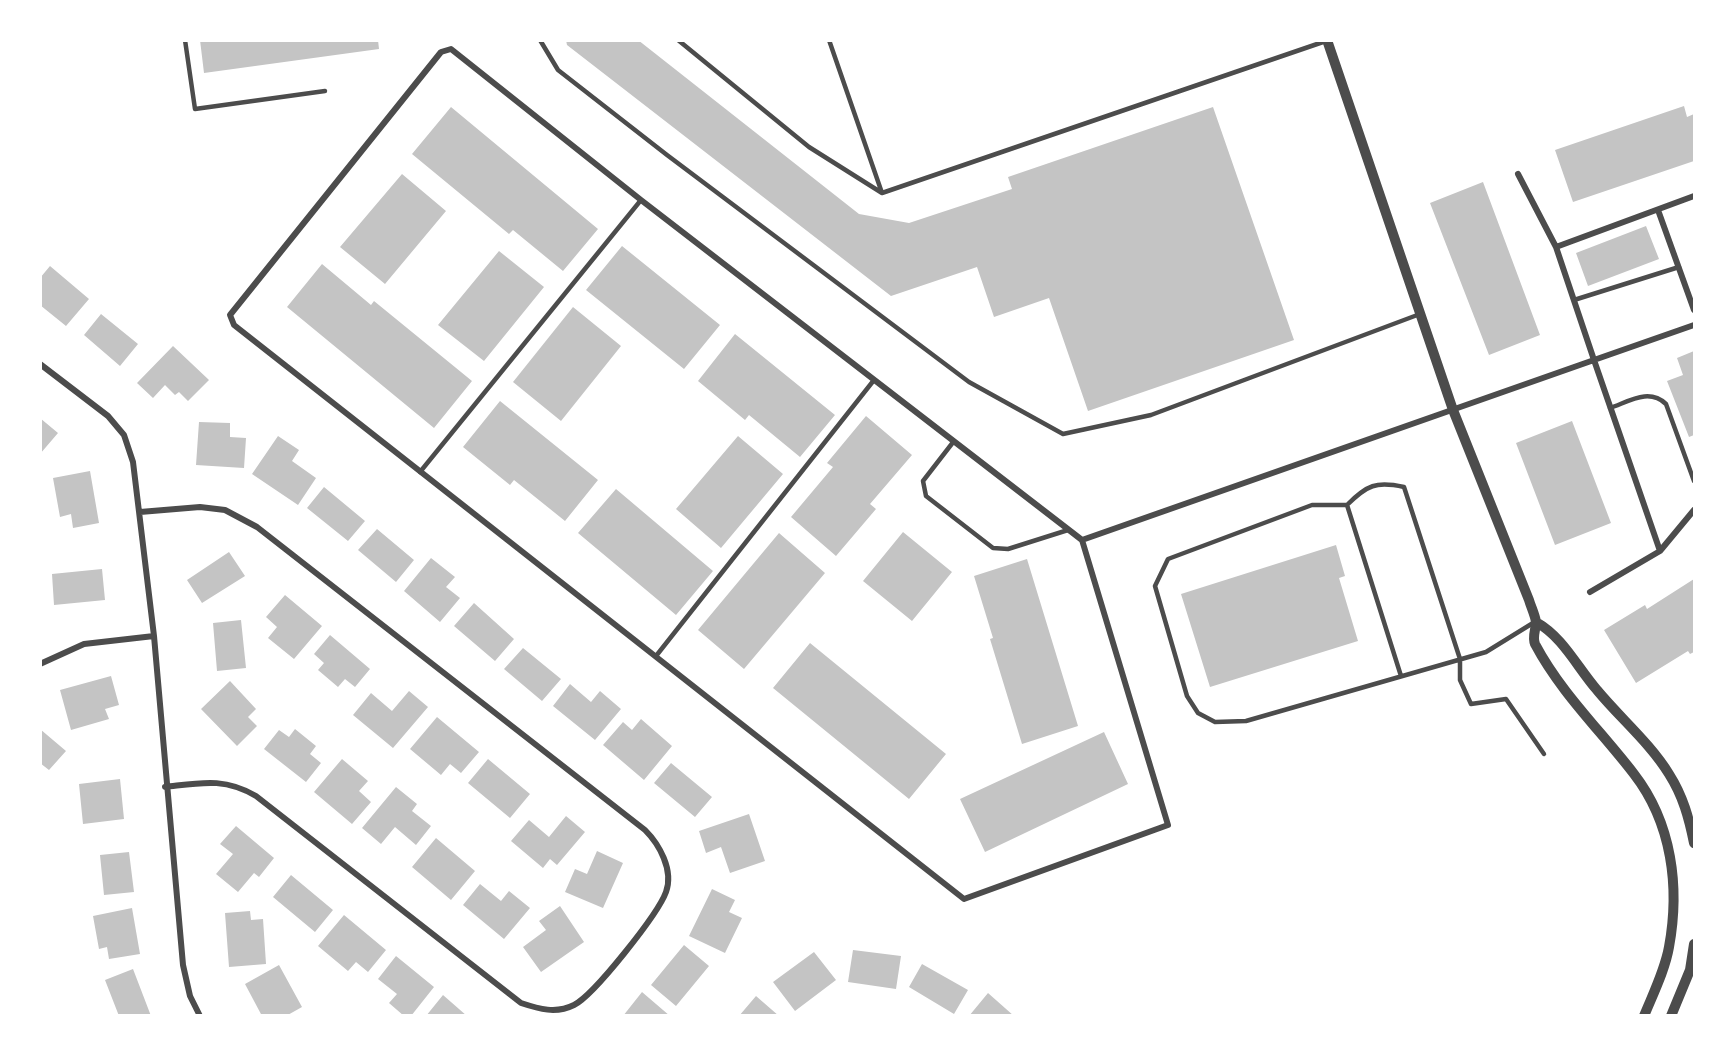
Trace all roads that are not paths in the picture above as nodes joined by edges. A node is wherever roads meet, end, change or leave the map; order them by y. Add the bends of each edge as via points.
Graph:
1 (185, 40) edge
2 (540, 40) edge
3 (678, 40) edge
4 (829, 40) edge
5 (1327, 41) edge
6 (325, 90) dead end
7 (1518, 174) dead end
8 (882, 193) junction
9 (1695, 196) edge
10 (640, 200) junction
11 (1658, 210) junction
12 (1556, 248) junction
13 (1679, 267) junction
14 (1574, 300) junction
15 (1695, 310) edge
16 (1420, 314) junction
17 (1695, 326) edge
18 (1594, 360) junction
19 (40, 364) edge
20 (874, 380) junction
21 (1610, 408) junction
22 (1453, 410) junction
23 (954, 441) junction
24 (420, 472) junction
25 (1695, 480) edge
26 (1347, 505) junction
27 (1695, 510) edge
28 (140, 512) junction
29 (1068, 530) junction
30 (1082, 540) junction
31 (1660, 551) junction
32 (1590, 592) dead end
33 (1536, 622) junction
34 (154, 636) junction
35 (657, 656) junction
36 (1460, 659) junction
37 (40, 664) edge
38 (1401, 676) junction
39 (1544, 754) dead end
40 (165, 787) junction
41 (1695, 843) edge
42 (1695, 944) edge
43 (200, 1016) edge
44 (1644, 1016) edge
45 (1671, 1016) edge

1 - 6 lane via 195,108
2 - 16 lane via 558,70 858,300 969,382 1063,434 1151,415
3 - 8 lane via 809,147
4 - 8 lane
5 - 8 lane
5 - 16 street
7 - 12 street
9 - 11 street
10 - 20 street
10 - 24 lane
10 - 24 street via 451,49 441,52 230,315 234,325
11 - 12 street
11 - 13 street
12 - 14 street
13 - 14 lane
13 - 15 street
14 - 18 street
16 - 22 street
17 - 18 street
18 - 21 street
18 - 22 street
19 - 28 street via 108,416 124,435
20 - 23 street
20 - 35 lane
21 - 25 lane via 1649,395 1658,397 1666,404
21 - 31 street
22 - 30 street
22 - 33 street
23 - 29 street
23 - 29 lane via 923,481 926,496 959,522 993,548 1008,549
24 - 35 street
26 - 36 lane via 1365,488 1385,483 1404,486
26 - 38 lane
26 - 38 lane via 1312,505 1168,559 1155,586 1187,696 1198,713 1215,722 1246,721
27 - 31 street
28 - 34 street
28 - 40 street via 200,507 225,510 257,527 645,830 659,844 667,890 590,994 573,1005 540,1010 521,1003 239,786 213,782
29 - 30 street
30 - 35 street via 1168,825 964,899
31 - 32 street
33 - 36 lane via 1486,652
33 - 41 street via 1551,630 1597,690 1652,750 1687,808
33 - 44 street via 1534,641 1576,705 1635,775 1650,800 1671,854 1669,949
34 - 37 street via 84,644
34 - 40 street
36 - 38 lane
36 - 39 lane via 1460,680 1471,704 1506,699
40 - 43 street via 183,965 190,996
42 - 45 street

